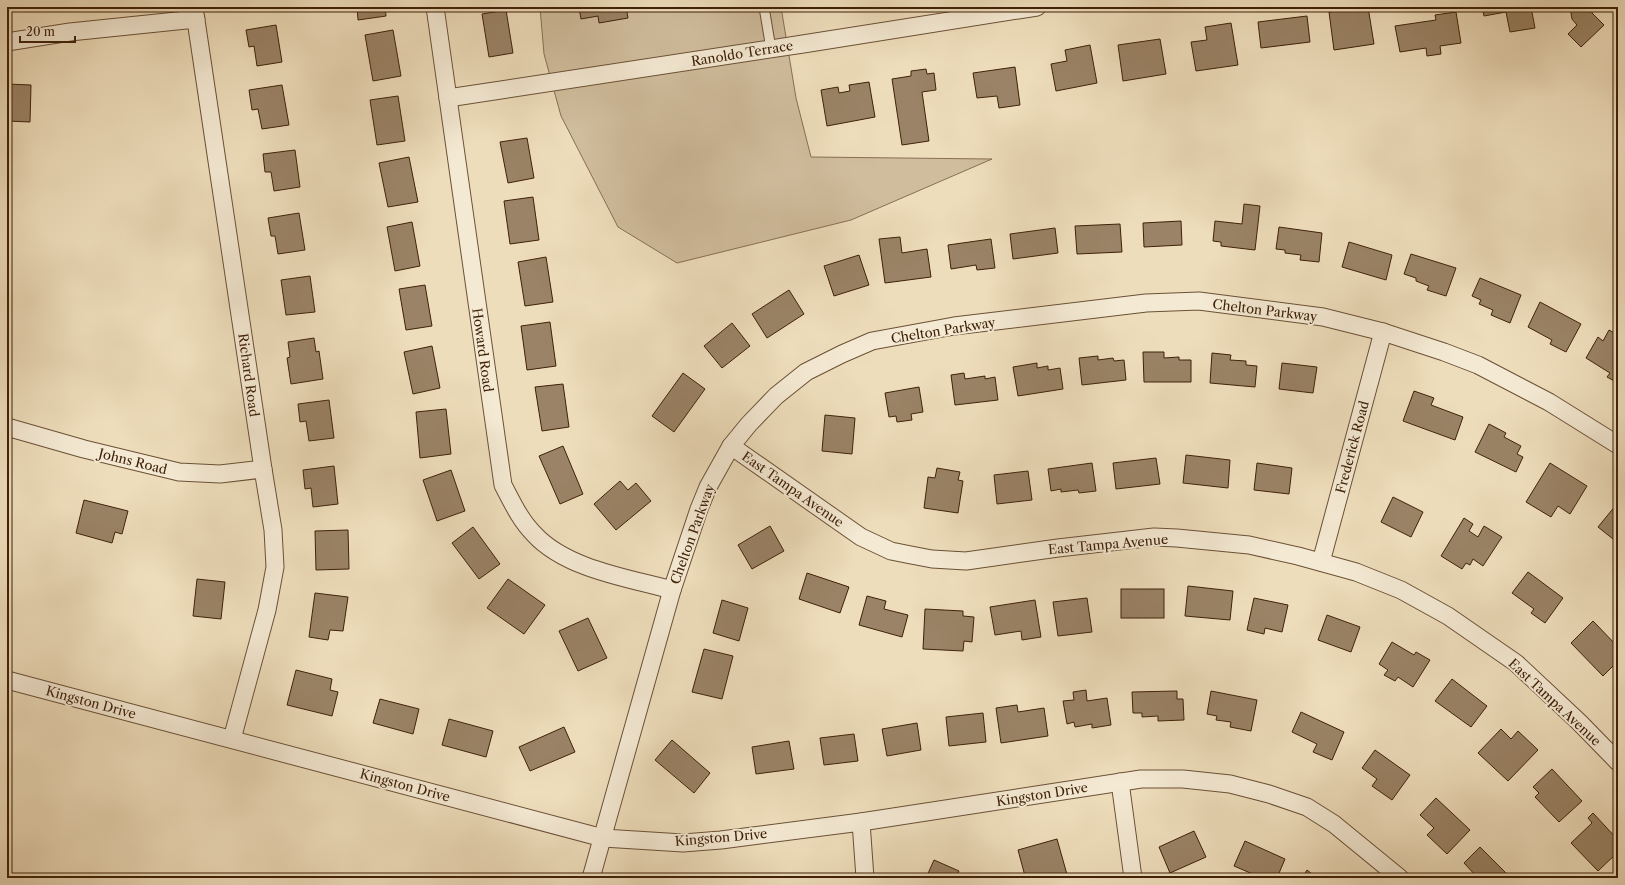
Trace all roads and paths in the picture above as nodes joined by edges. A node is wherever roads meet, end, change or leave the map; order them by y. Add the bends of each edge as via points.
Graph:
1 (435, 7) edge
2 (764, 7) edge
3 (1037, 7) edge
4 (979, 12) edge
5 (195, 13) edge
6 (7, 42) edge
7 (772, 49) junction
8 (448, 98) junction
9 (1383, 332) junction
10 (7, 427) edge
11 (1618, 445) edge
12 (732, 446) junction
13 (263, 469) junction
14 (1321, 562) junction
15 (672, 590) junction
16 (7, 680) edge
17 (232, 739) junction
18 (1618, 762) edge
19 (1120, 782) junction
20 (861, 822) junction
21 (603, 838) junction
22 (591, 878) edge
23 (865, 878) edge
24 (1133, 878) edge
25 (1400, 878) edge

1 - 8 street, Howard Road
2 - 7 lane
3 - 4 street, Ranoldo Terrace
4 - 7 street, Ranoldo Terrace
5 - 6 street
5 - 13 street, Richard Road
7 - 8 street, Ranoldo Terrace
8 - 15 street, Howard Road via 503,485 521,519 547,547 558,554 579,565
9 - 11 street, Chelton Parkway via 1478,365 1549,402
9 - 12 street, Chelton Parkway via 1323,317 1199,301 1146,303 954,326 872,341 806,372 776,396
9 - 14 street, Frederick Road
10 - 13 street, Johns Road via 179,472 220,474
12 - 14 street, East Tampa Avenue via 861,537 891,551 925,558 966,561 1154,537 1249,545
12 - 15 street, Chelton Parkway via 698,509
13 - 17 street, Richard Road via 273,530 275,567 267,610
14 - 18 street, East Tampa Avenue via 1356,572 1401,590 1448,616 1516,663
15 - 21 street, Chelton Parkway
16 - 17 street, Kingston Drive
17 - 21 street, Kingston Drive
19 - 20 street, Kingston Drive
19 - 24 street
19 - 25 street, Kingston Drive via 1141,779 1183,780 1230,784 1270,794 1307,807 1334,824
20 - 21 street, Kingston Drive via 683,843
20 - 23 street
21 - 22 street, Chelton Parkway

